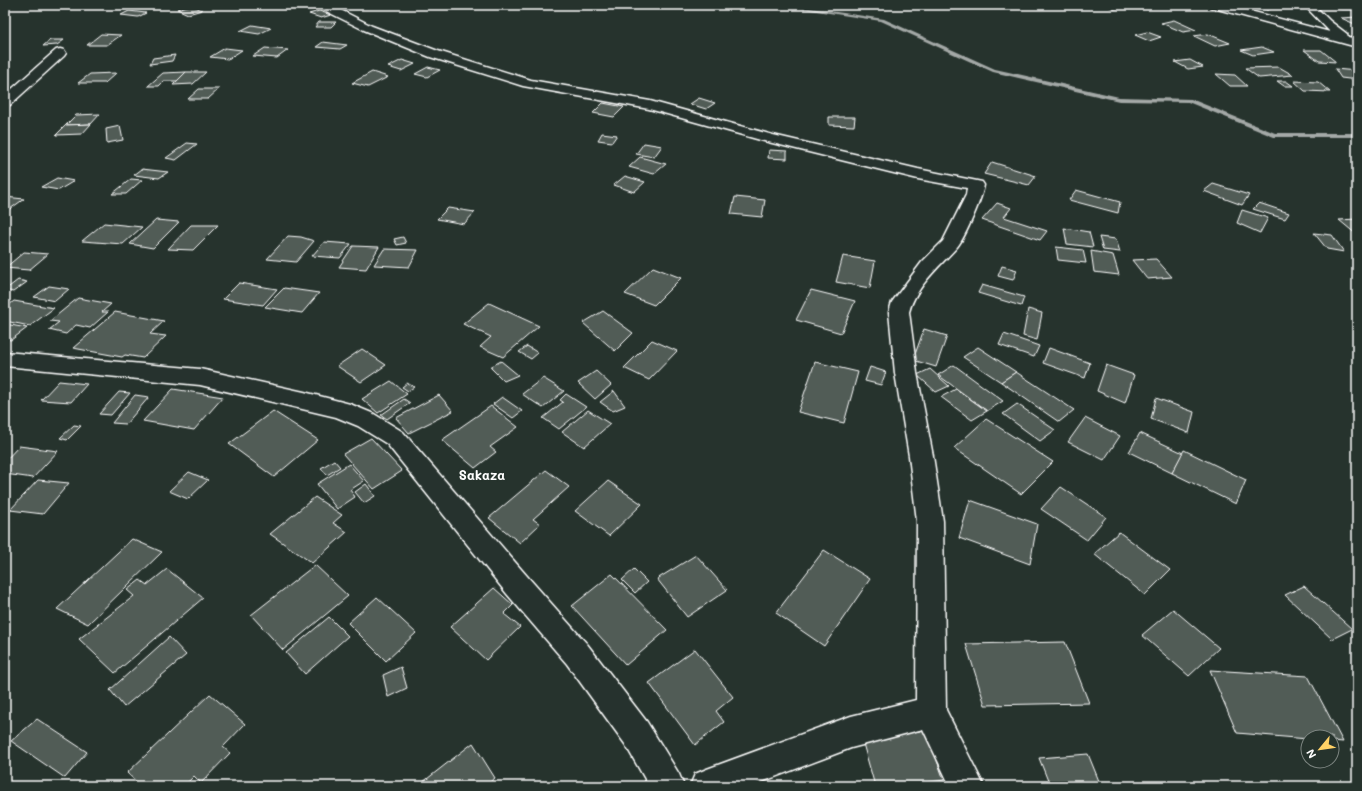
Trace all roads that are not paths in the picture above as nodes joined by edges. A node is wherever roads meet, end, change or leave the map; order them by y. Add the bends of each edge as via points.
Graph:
1 (322, 5) edge
2 (1214, 5) edge
3 (1312, 5) edge
4 (1355, 43) edge
5 (60, 53) dead end
6 (5, 102) edge
7 (5, 359) edge
8 (931, 712) junction
9 (667, 786) edge
10 (707, 786) edge
11 (967, 786) edge

1 - 8 street via 368,28 426,51 528,83 650,105 769,138 918,174 976,185 951,243 924,272 902,302 899,312 906,373 930,521
2 - 4 street
3 - 4 street via 1331,29
5 - 6 street
7 - 9 street via 200,377 342,410 366,420 395,438 577,654 636,732
8 - 10 street via 851,732
8 - 11 street

